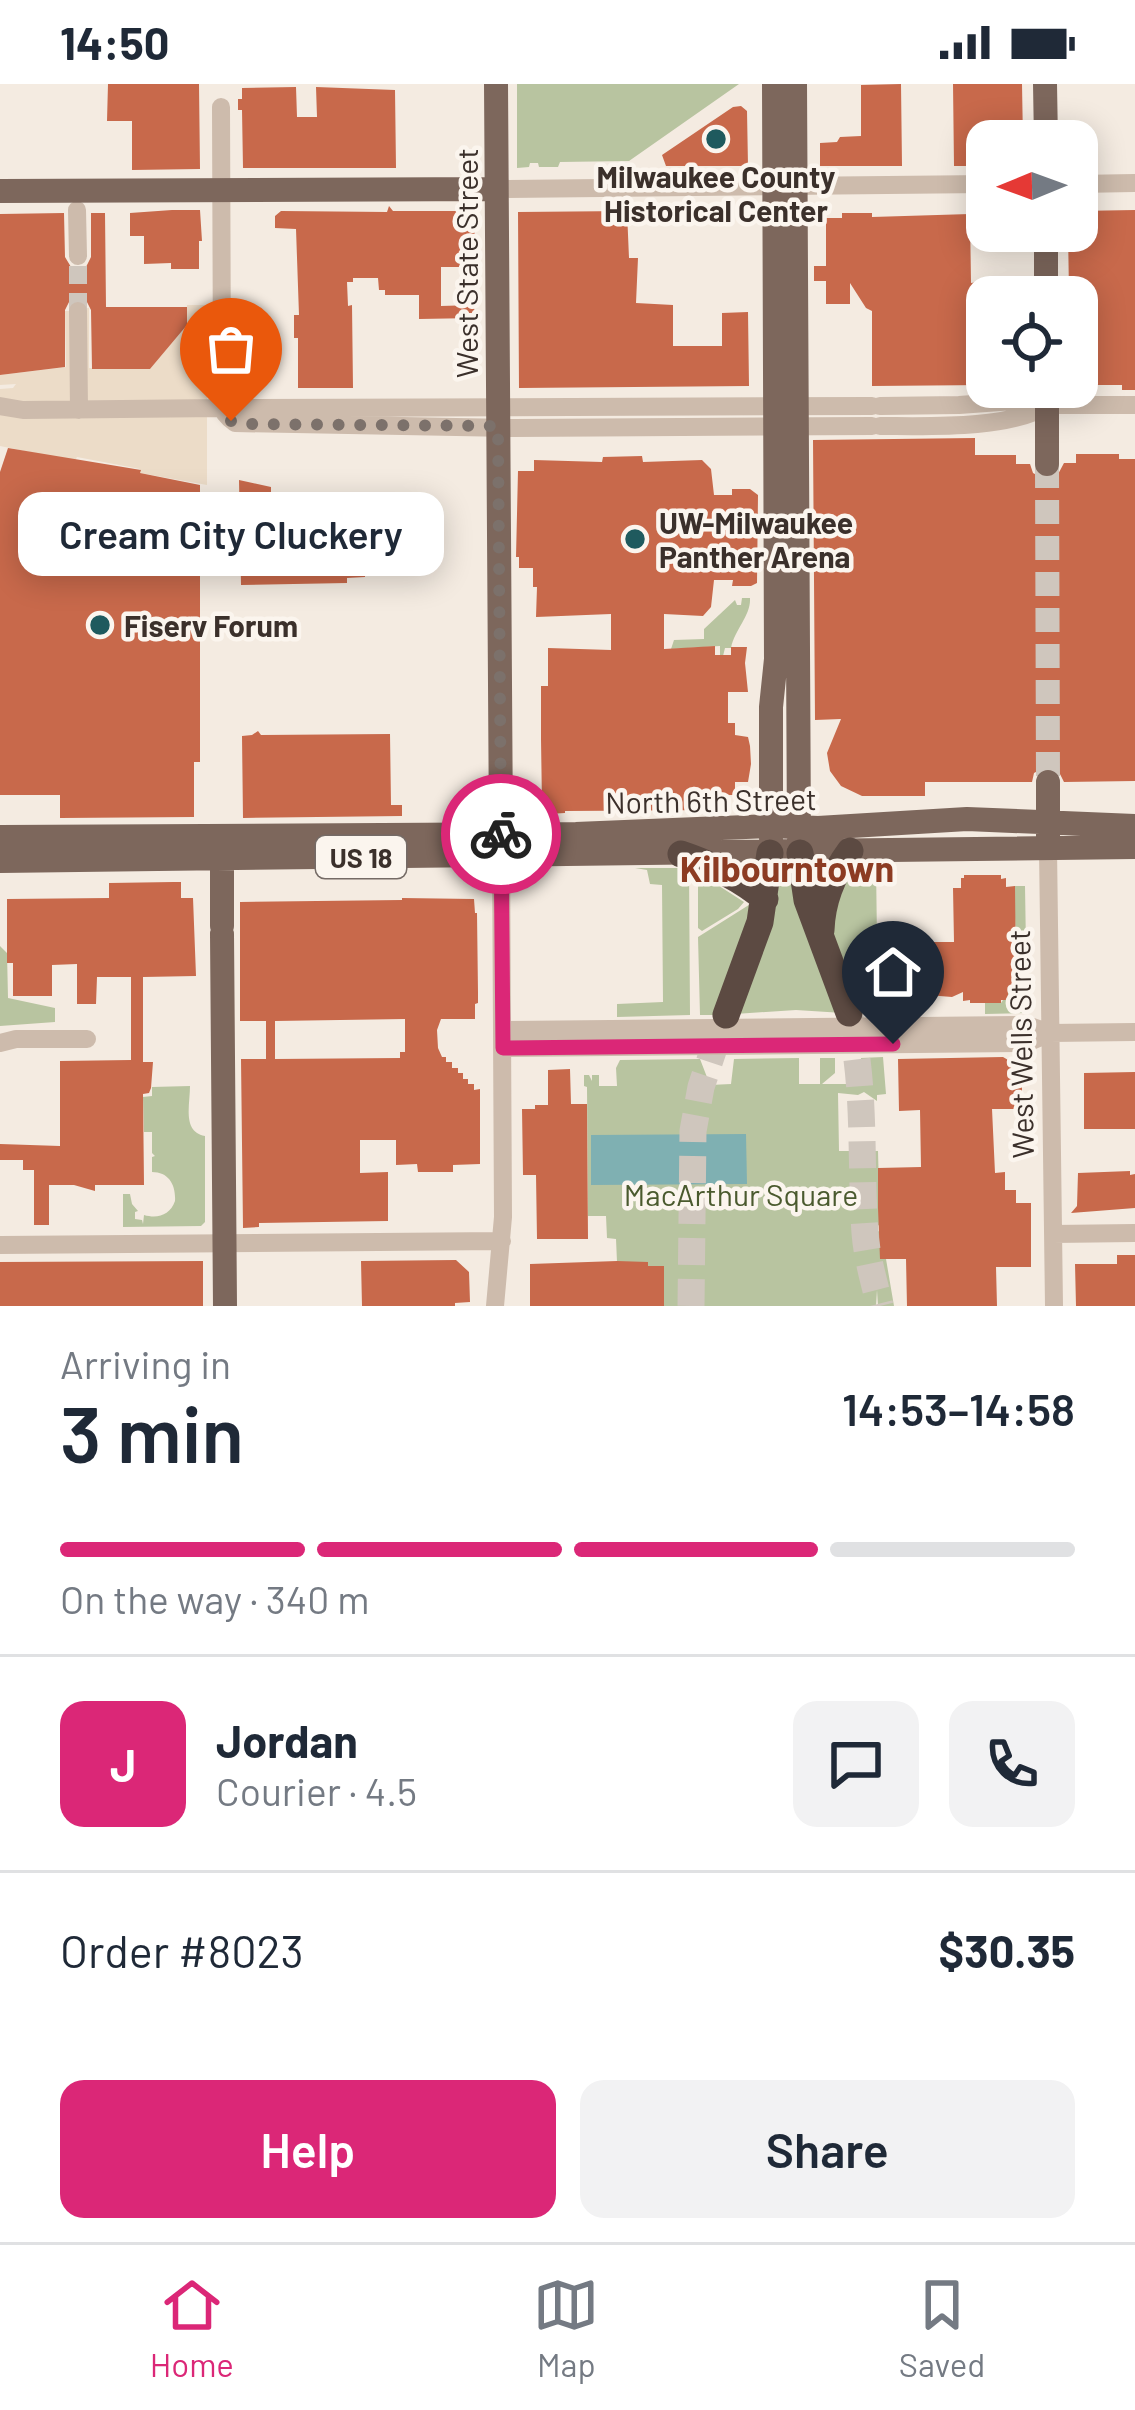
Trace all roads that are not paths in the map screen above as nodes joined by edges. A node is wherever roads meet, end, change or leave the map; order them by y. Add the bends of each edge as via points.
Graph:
1 (496, 84) edge
2 (774, 84) edge
3 (795, 84) edge
4 (1046, 84) edge
5 (221, 107) dead end
6 (1046, 120) edge
7 (1135, 183) edge
8 (966, 184) edge
9 (1098, 184) edge
10 (785, 185) junction
11 (496, 189) junction
12 (221, 190) junction
13 (0, 191) edge
14 (77, 210) dead end
15 (78, 256) tunnel mouth
16 (78, 311) tunnel mouth
17 (222, 380) junction
18 (1098, 401) edge
19 (966, 404) edge
20 (1135, 405) edge
21 (0, 406) edge
22 (220, 408) junction
23 (1047, 408) edge
24 (79, 410) junction
25 (242, 416) junction
26 (497, 416) junction
27 (785, 417) junction
28 (1047, 464) tunnel mouth
29 (786, 623) junction
30 (1048, 782) tunnel mouth
31 (1135, 826) edge
32 (1048, 836) junction
33 (0, 837) edge
34 (771, 839) junction
35 (799, 840) junction
36 (501, 844) junction
37 (222, 847) junction
38 (1135, 847) edge
39 (850, 851) junction
40 (681, 854) junction
41 (0, 861) edge
42 (765, 899) junction
43 (820, 940) junction
44 (849, 1013) tunnel mouth
45 (726, 1015) tunnel mouth
46 (1135, 1032) edge
47 (1050, 1033) junction
48 (87, 1039) dead end
49 (503, 1039) junction
50 (0, 1043) edge
51 (1135, 1233) edge
52 (1053, 1234) junction
53 (502, 1241) junction
54 (224, 1243) junction
55 (0, 1245) edge
56 (225, 1306) edge
57 (495, 1306) edge
58 (1054, 1306) edge

1 - 11 main road, West State Street
2 - 10 main road
3 - 10 main road
4 - 6 main road
5 - 12 street
7 - 9 street
8 - 10 street
10 - 11 street
10 - 27 main road
11 - 12 main road
11 - 26 main road, West State Street
12 - 13 main road
12 - 17 street
14 - 15 street
16 - 24 street
17 - 22 street
17 - 25 street
18 - 20 street
19 - 27 street
21 - 24 street
22 - 24 street
22 - 25 street via 231,421
23 - 28 main road
25 - 26 street
25 - 26 street via 422,406
26 - 27 street
26 - 36 main road, West State Street
27 - 29 main road
29 - 34 main road via 771,707
29 - 35 main road
30 - 32 main road, West Wells Street
31 - 32 main road, North 6th Street
32 - 35 main road, North 6th Street via 968,819
32 - 38 main road, North 6th Street
32 - 39 main road, North 6th Street / US 18
32 - 47 street, West Wells Street
33 - 37 main road, North 6th Street
34 - 35 main road, North 6th Street / US 18
34 - 36 main road, North 6th Street via 576,834
34 - 40 main road, North 6th Street / US 18
34 - 42 highway
35 - 39 main road, North 6th Street / US 18
35 - 43 highway
36 - 37 main road, North 6th Street / US 18
36 - 40 main road, North 6th Street / US 18
36 - 49 street, West State Street
37 - 41 main road, North 6th Street
37 - 54 main road
39 - 43 highway via 825,903
40 - 42 highway
42 - 45 highway
43 - 44 highway
46 - 47 street
47 - 49 street via 1028,1025
47 - 52 street, West Wells Street
48 - 50 street
49 - 53 street, West State Street
51 - 52 street
52 - 58 street, West Wells Street
53 - 54 street
53 - 57 street, West State Street
54 - 55 street
54 - 56 main road

